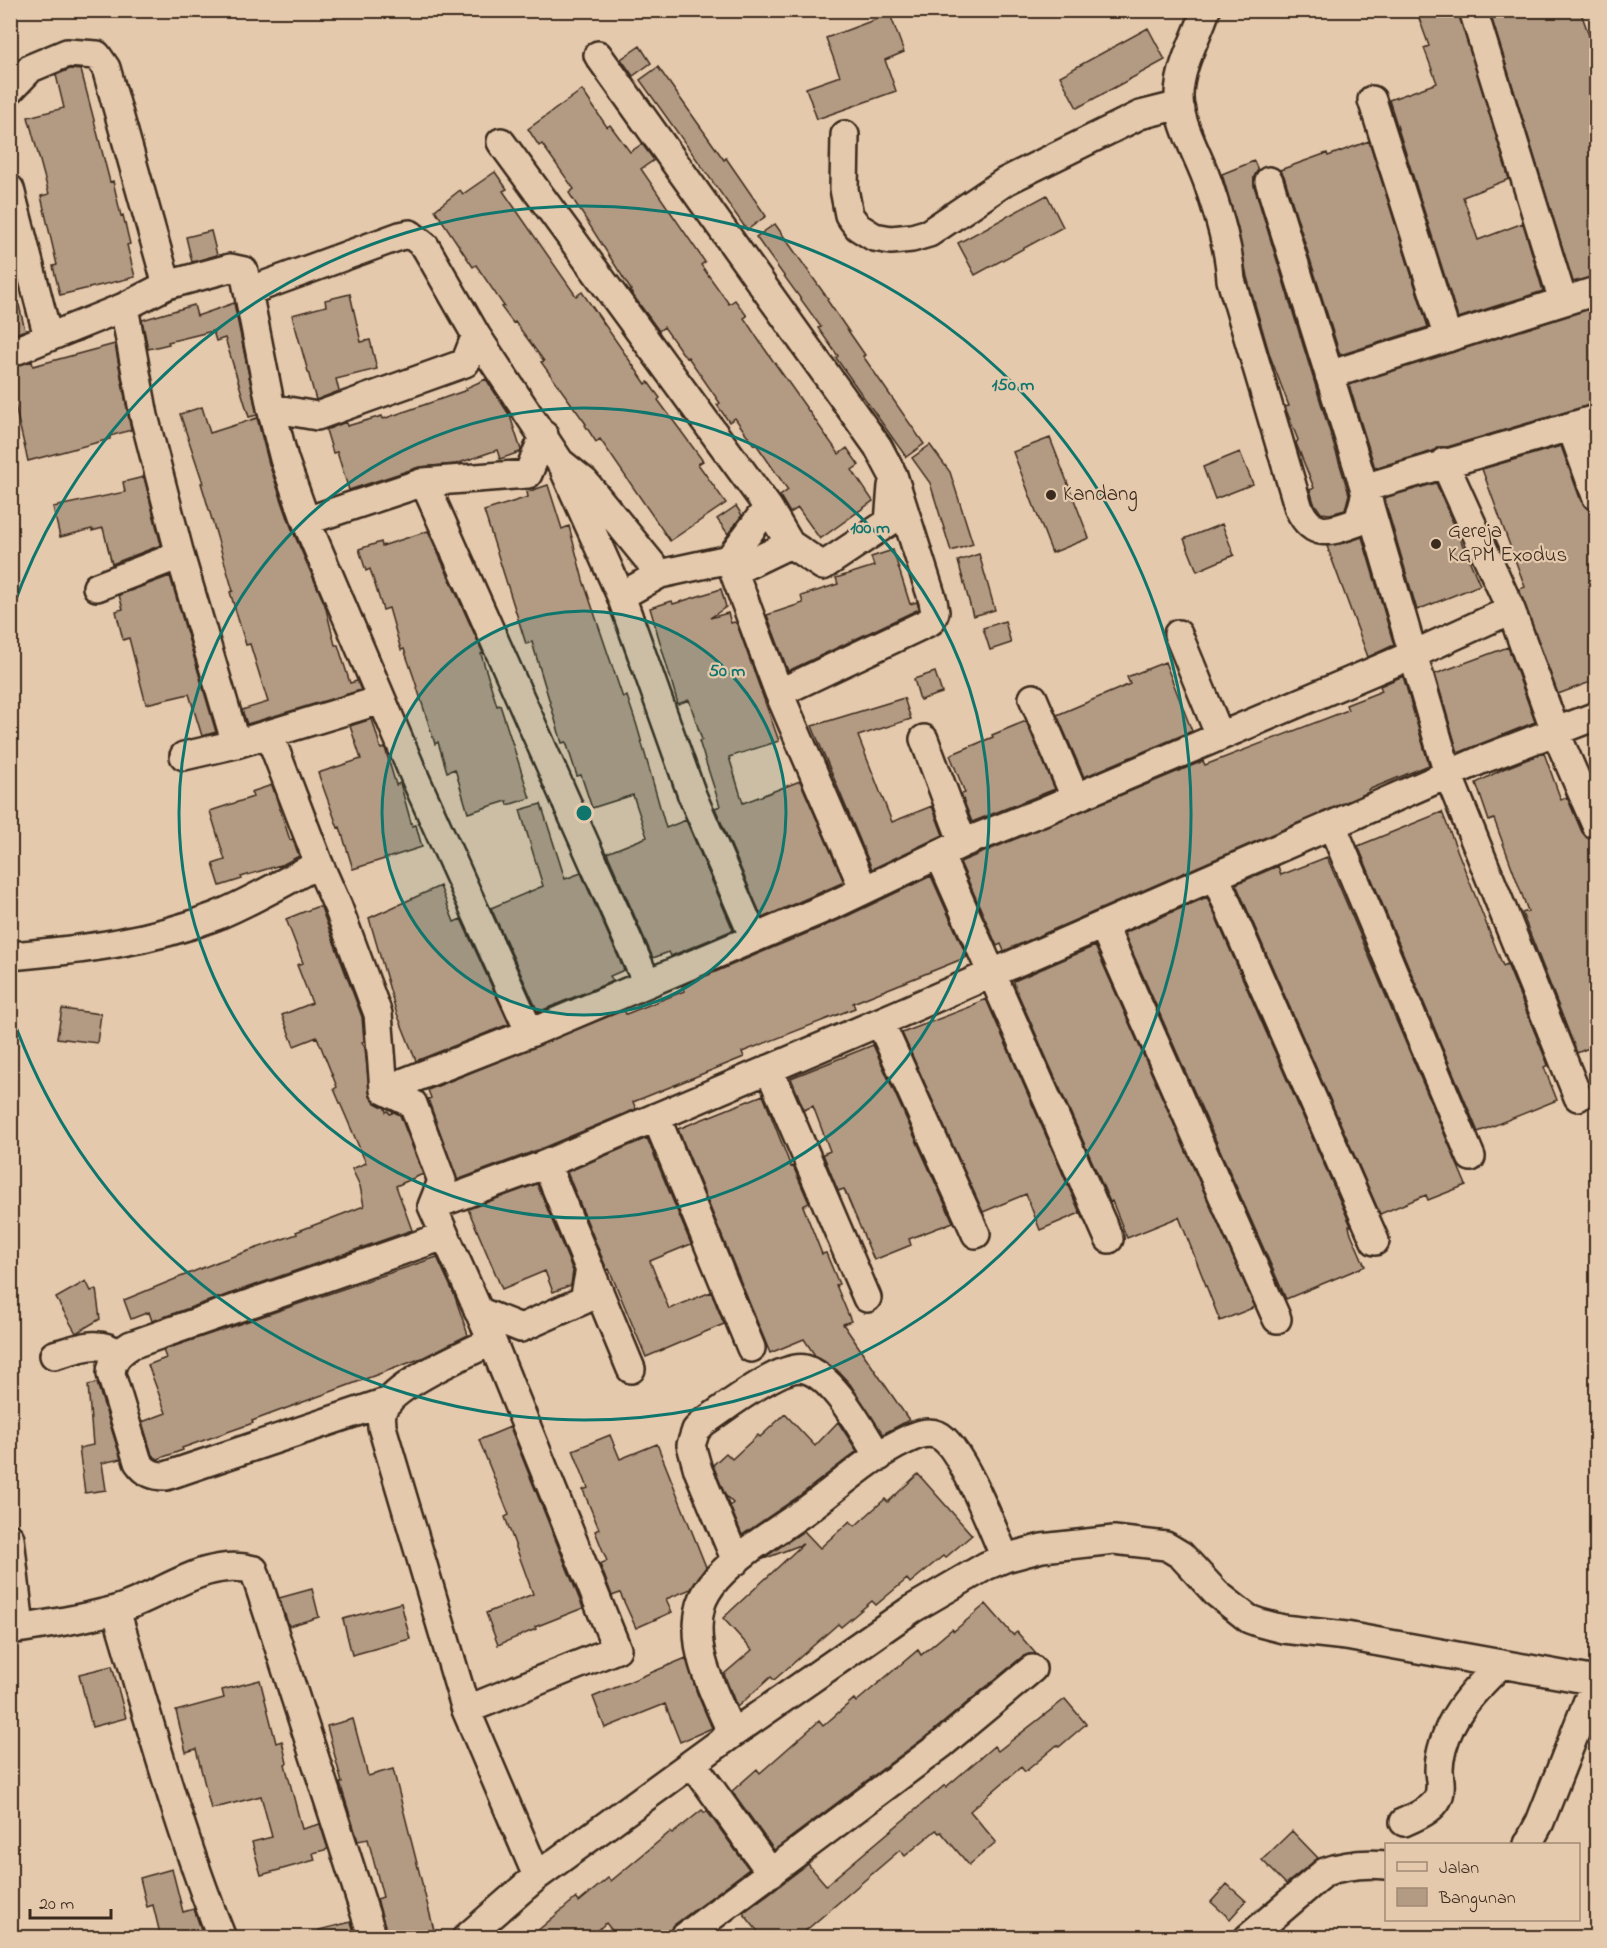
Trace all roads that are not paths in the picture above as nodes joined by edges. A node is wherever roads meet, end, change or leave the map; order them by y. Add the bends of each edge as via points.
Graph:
1 (1206, 10) edge
2 (1473, 10) edge
3 (598, 55) dead end
4 (10, 90) edge
5 (1372, 100) dead end
6 (1181, 110) junction
7 (845, 135) dead end
8 (501, 142) dead end
9 (1269, 181) dead end
10 (10, 189) edge
11 (167, 285) junction
12 (249, 291) junction
13 (1596, 291) edge
14 (1563, 301) junction
15 (124, 307) junction
16 (476, 335) junction
17 (48, 337) junction
18 (1448, 338) junction
19 (10, 353) edge
20 (1329, 375) junction
21 (271, 408) junction
22 (1596, 419) edge
23 (1571, 428) junction
24 (544, 435) junction
25 (560, 462) junction
26 (1444, 462) junction
27 (893, 475) junction
28 (424, 482) junction
29 (1365, 490) junction
30 (1596, 496) edge
31 (768, 507) junction
32 (306, 521) junction
33 (790, 544) junction
34 (180, 555) junction
35 (732, 565) junction
36 (660, 574) junction
37 (97, 587) dead end
38 (621, 596) junction
39 (1511, 610) junction
40 (1178, 634) dead end
41 (1412, 655) junction
42 (779, 693) junction
43 (1033, 699) dead end
44 (381, 700) junction
45 (1596, 716) edge
46 (1556, 733) junction
47 (269, 734) junction
48 (1220, 736) junction
49 (924, 739) dead end
50 (236, 744) junction
51 (184, 756) dead end
52 (1448, 774) junction
53 (1075, 797) junction
54 (1332, 825) junction
55 (1596, 825) edge
56 (963, 843) junction
57 (939, 854) junction
58 (319, 864) junction
59 (1215, 876) junction
60 (864, 890) junction
61 (1103, 925) junction
62 (754, 938) junction
63 (10, 956) edge
64 (992, 974) junction
65 (647, 984) junction
66 (880, 1022) junction
67 (530, 1033) junction
68 (769, 1069) junction
69 (384, 1090) junction
70 (1578, 1097) dead end
71 (656, 1117) junction
72 (1471, 1157) dead end
73 (546, 1164) junction
74 (432, 1206) junction
75 (976, 1234) dead end
76 (444, 1236) junction
77 (1109, 1239) dead end
78 (1376, 1241) dead end
79 (590, 1269) junction
80 (867, 1298) dead end
81 (478, 1311) junction
82 (1277, 1319) dead end
83 (492, 1341) junction
84 (752, 1348) dead end
85 (119, 1354) junction
86 (54, 1355) dead end
87 (631, 1369) dead end
88 (389, 1401) junction
89 (879, 1457) junction
90 (10, 1538) edge
91 (1005, 1557) junction
92 (736, 1561) junction
93 (116, 1610) junction
94 (15, 1629) edge
95 (1501, 1664) junction
96 (1032, 1669) dead end
97 (1596, 1680) edge
98 (466, 1710) junction
99 (732, 1734) junction
100 (693, 1764) junction
101 (1404, 1822) dead end
102 (1529, 1843) edge
103 (1385, 1865) edge
104 (771, 1873) junction
105 (537, 1876) junction
106 (222, 1938) edge
107 (373, 1938) edge
108 (466, 1938) edge
109 (684, 1938) edge
110 (1248, 1938) edge

1 - 6 street via 1181,82
2 - 14 street
3 - 27 street via 878,447
4 - 11 street via 32,69 67,53 97,55 106,68
5 - 18 street
6 - 7 street via 1168,108 1131,119 1006,180 929,233 891,240 874,237 858,227 849,215 844,189
6 - 29 street via 1209,185 1229,258 1231,280 1302,515 1314,528 1323,531 1358,522
8 - 31 street
9 - 20 street
10 - 17 street
11 - 12 street via 230,268 244,271
11 - 15 street
12 - 16 street via 410,234 425,246
12 - 21 street
13 - 14 street
14 - 18 street
15 - 17 street
15 - 34 street via 144,416
16 - 21 street via 465,363 317,416
16 - 24 street
17 - 19 street
18 - 20 street
20 - 29 street
21 - 32 street
22 - 23 street
23 - 26 street
23 - 30 street
24 - 25 street
24 - 28 street via 528,474
25 - 36 street via 585,482
25 - 38 street
26 - 29 street
26 - 39 street
27 - 33 street via 889,522 823,566
27 - 42 street via 933,601 935,612 931,621
28 - 32 street
28 - 65 street
29 - 41 street
31 - 33 street
31 - 35 street
32 - 44 street
33 - 35 street
34 - 37 street
34 - 50 street
35 - 36 street
35 - 42 street
36 - 38 street
38 - 62 street via 692,795
39 - 41 street
39 - 46 street
40 - 48 street
41 - 48 street
41 - 52 street
42 - 60 street
43 - 53 street
44 - 47 street
44 - 67 street
45 - 46 street
46 - 52 street
46 - 55 street
47 - 50 street
47 - 58 street
48 - 53 street
49 - 56 street
50 - 51 street
52 - 54 street
52 - 70 street
53 - 56 street
54 - 59 street
54 - 72 street
56 - 57 street
57 - 60 street
57 - 64 street
58 - 63 street via 217,916 149,938
58 - 69 street via 378,1014
59 - 61 street
59 - 78 street
60 - 62 street
61 - 64 street
61 - 82 street
62 - 65 street
64 - 66 street
64 - 77 street
65 - 67 street
66 - 68 street
66 - 75 street
67 - 69 street
68 - 71 street
68 - 80 street
69 - 74 street via 413,1104 442,1181
71 - 73 street
71 - 84 street
73 - 74 street
73 - 79 street
74 - 76 street
76 - 81 street
76 - 85 street via 131,1345
79 - 81 street via 584,1300 520,1328
79 - 87 street
81 - 83 street
83 - 88 street via 407,1385
83 - 98 street via 617,1649
85 - 86 street via 100,1344
85 - 88 street via 111,1374 138,1462 154,1476 166,1476
88 - 98 street via 382,1413 382,1427
89 - 91 street via 925,1433 940,1436 966,1473
89 - 92 street
89 - 92 street via 829,1384 804,1369 790,1370 765,1381 704,1422 691,1445
90 - 94 street
91 - 95 street via 1042,1548 1114,1540 1166,1546 1181,1555 1216,1593 1260,1623
91 - 99 street via 912,1609
92 - 99 street via 707,1591 699,1628 703,1666
93 - 94 street
93 - 106 street via 175,1807
93 - 107 street via 198,1574 240,1566 254,1570
95 - 97 street
95 - 101 street via 1461,1707 1450,1728 1438,1768 1440,1789 1435,1802
96 - 104 street via 961,1729
97 - 102 street
98 - 105 street
99 - 100 street
100 - 104 street
100 - 105 street
103 - 110 street via 1338,1867 1325,1872
104 - 109 street
105 - 108 street

